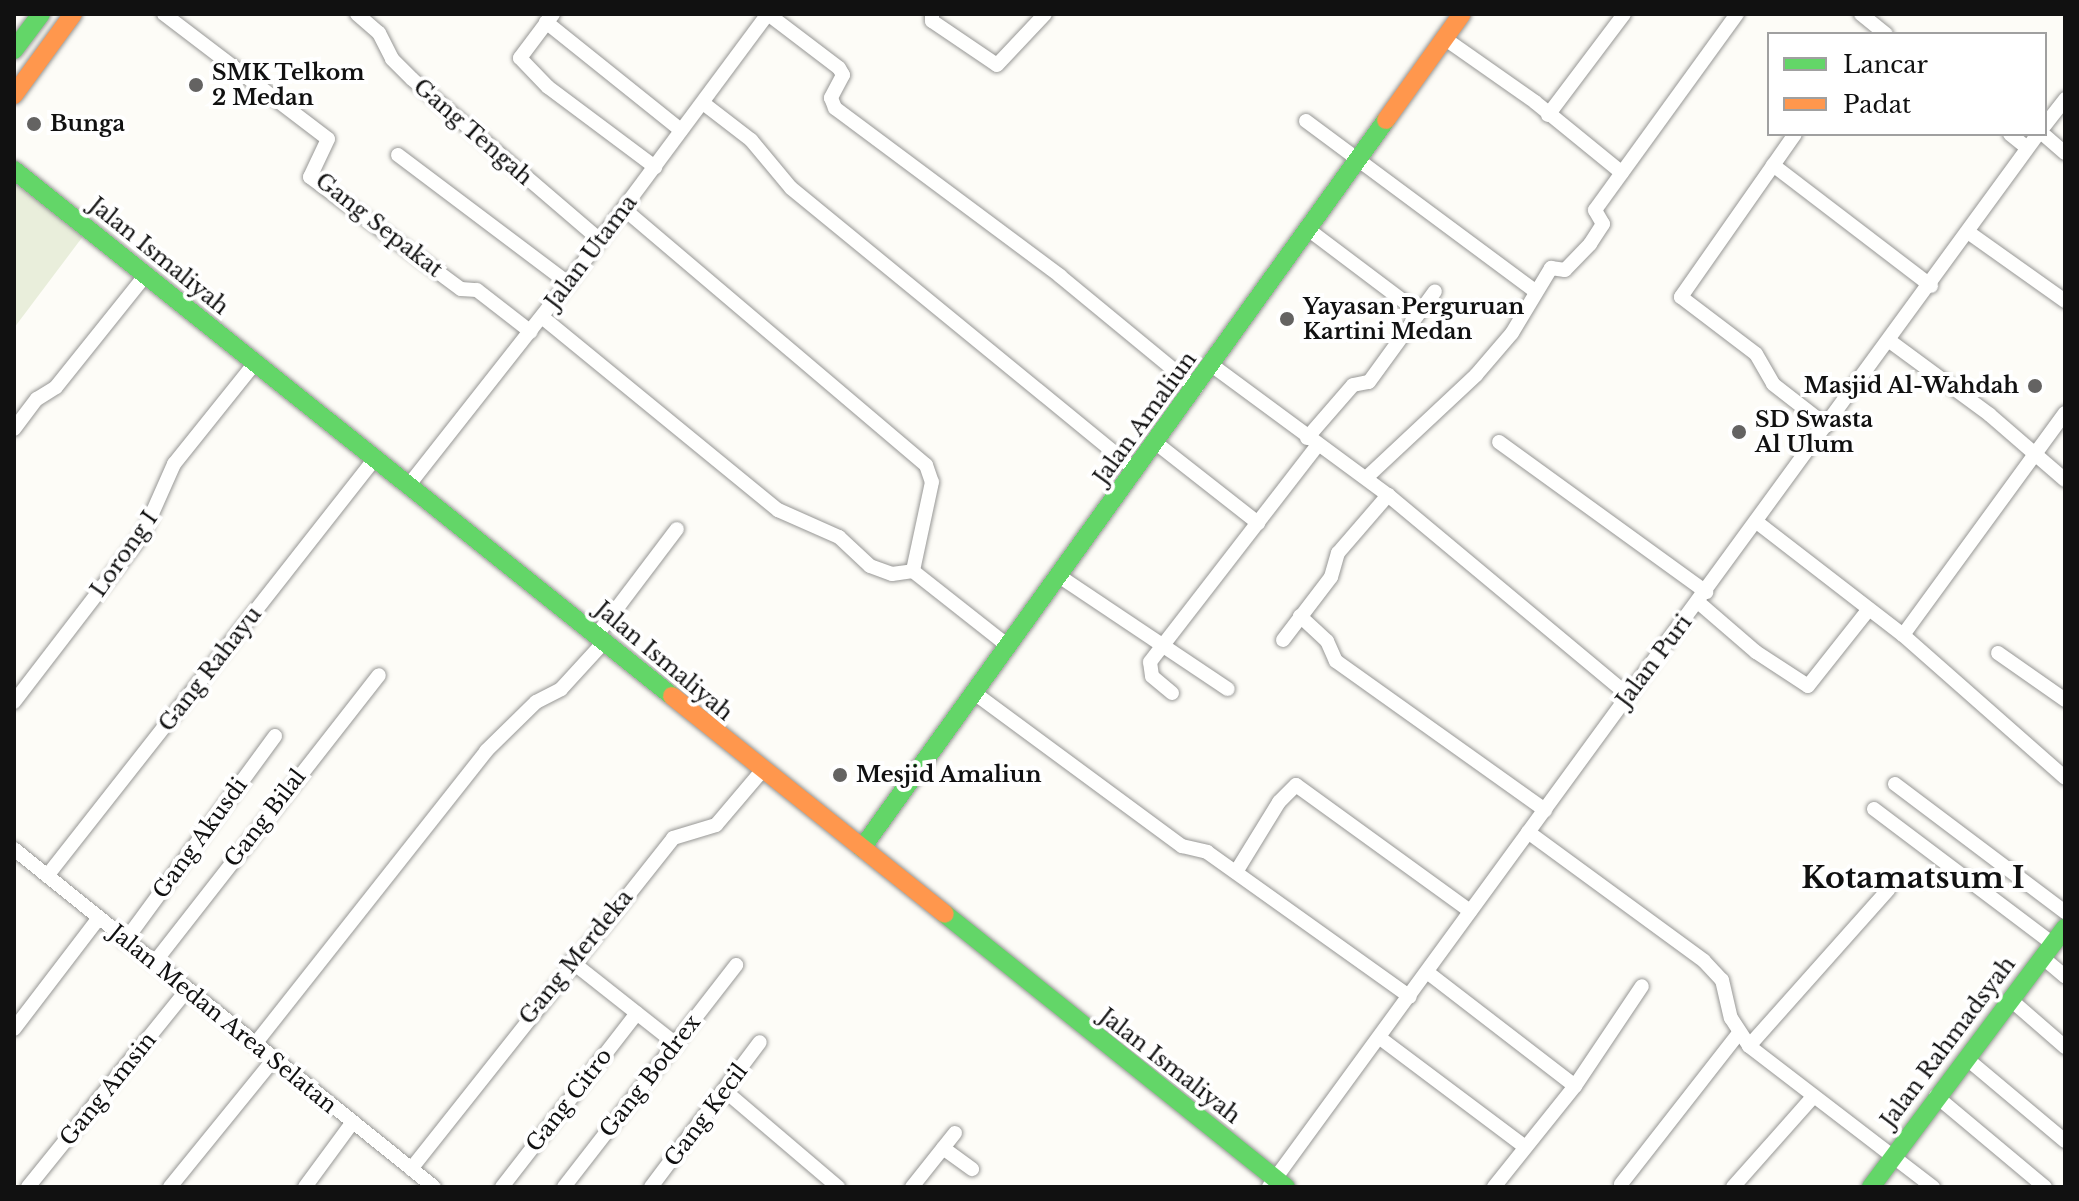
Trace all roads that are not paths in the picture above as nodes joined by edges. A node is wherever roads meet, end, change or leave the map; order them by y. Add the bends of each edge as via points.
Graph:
1 (41, 14) edge
2 (73, 14) edge
3 (164, 14) edge
4 (357, 14) edge
5 (768, 14) edge
6 (932, 14) edge
7 (1045, 14) edge
8 (1462, 14) edge
9 (1624, 14) edge
10 (1737, 14) edge
11 (1861, 14) edge
12 (550, 18) edge
13 (1881, 24) edge
14 (1444, 38) junction
15 (14, 50) edge
16 (14, 95) edge
17 (2065, 99) edge
18 (703, 103) junction
19 (1548, 115) junction
20 (1306, 121) dead end
21 (2047, 122) edge
22 (681, 130) junction
23 (1794, 136) edge
24 (2012, 136) edge
25 (2039, 136) edge
26 (2044, 136) edge
27 (2027, 148) junction
28 (2065, 153) edge
29 (398, 155) dead end
30 (1358, 161) junction
31 (1773, 165) junction
32 (655, 167) junction
33 (14, 170) edge
34 (1622, 173) junction
35 (624, 209) junction
36 (1309, 230) junction
37 (1968, 232) junction
38 (600, 240) junction
39 (145, 276) junction
40 (568, 283) junction
41 (1931, 286) junction
42 (1435, 291) dead end
43 (1535, 291) junction
44 (2065, 301) edge
45 (1418, 312) junction
46 (542, 317) junction
47 (531, 332) junction
48 (1891, 342) junction
49 (254, 364) junction
50 (1213, 366) junction
51 (1196, 388) junction
52 (2065, 413) edge
53 (1827, 426) junction
54 (14, 429) edge
55 (1312, 442) junction
56 (1499, 442) dead end
57 (1156, 443) junction
58 (2032, 454) junction
59 (373, 461) junction
60 (1135, 470) junction
61 (1366, 478) junction
62 (2065, 480) edge
63 (408, 486) junction
64 (1388, 495) junction
65 (1258, 523) junction
66 (1758, 523) junction
67 (677, 529) dead end
68 (913, 571) junction
69 (1059, 576) junction
70 (1702, 597) junction
71 (1869, 609) junction
72 (1300, 616) junction
73 (1903, 635) junction
74 (600, 639) junction
75 (1283, 640) dead end
76 (1164, 643) junction
77 (1008, 646) junction
78 (1998, 653) dead end
79 (379, 675) dead end
80 (1228, 689) dead end
81 (973, 692) junction
82 (1172, 693) dead end
83 (1627, 694) junction
84 (2065, 700) edge
85 (14, 702) edge
86 (275, 736) dead end
87 (761, 772) junction
88 (2065, 778) edge
89 (1895, 784) dead end
90 (1874, 809) dead end
91 (1545, 810) junction
92 (1528, 832) junction
93 (862, 848) junction
94 (16, 854) edge
95 (1236, 872) junction
96 (47, 876) junction
97 (1889, 889) dead end
98 (1470, 911) junction
99 (2065, 912) edge
100 (98, 919) junction
101 (2065, 928) edge
102 (125, 941) junction
103 (2047, 950) junction
104 (571, 961) junction
105 (154, 963) junction
106 (736, 965) dead end
107 (1427, 972) junction
108 (2065, 976) edge
109 (1642, 986) dead end
110 (187, 990) junction
111 (1410, 997) junction
112 (2011, 1000) junction
113 (637, 1013) junction
114 (14, 1029) edge
115 (1738, 1034) junction
116 (1380, 1038) junction
117 (760, 1042) dead end
118 (255, 1044) junction
119 (676, 1044) junction
120 (1749, 1046) junction
121 (2065, 1047) edge
122 (1966, 1058) junction
123 (274, 1059) junction
124 (1575, 1086) junction
125 (724, 1090) junction
126 (1936, 1096) junction
127 (1811, 1099) junction
128 (352, 1123) junction
129 (955, 1133) dead end
130 (2065, 1141) edge
131 (1525, 1147) junction
132 (943, 1148) junction
133 (1892, 1158) junction
134 (411, 1169) junction
135 (972, 1169) dead end
136 (1277, 1184) edge
137 (1621, 1184) dead end
138 (28, 1187) edge
139 (170, 1187) edge
140 (305, 1187) edge
141 (434, 1187) edge
142 (502, 1187) edge
143 (564, 1187) edge
144 (651, 1187) edge
145 (838, 1187) edge
146 (912, 1187) edge
147 (1494, 1187) edge
148 (1733, 1187) edge
149 (1871, 1187) edge
150 (1933, 1187) edge
151 (2045, 1187) edge

1 - 15 street
2 - 16 street
3 - 47 street, Gang Sepakat via 328,139 310,177 461,289 477,290
4 - 38 street, Gang Tengah via 379,33 392,59 412,79
5 - 18 street, Jalan Utama
5 - 51 street via 839,68 843,75 831,98 835,108 1060,276
6 - 7 street via 932,21 997,65
8 - 14 street, Jalan Amaliun
9 - 19 street
10 - 34 street
11 - 13 street
12 - 22 street
12 - 32 street via 520,52 521,60 548,87
14 - 19 street
14 - 30 street, Jalan Amaliun
17 - 21 street
18 - 22 street, Jalan Utama
18 - 60 street via 742,131 774,174
19 - 34 street
20 - 30 street
22 - 32 street, Jalan Utama
23 - 31 street
24 - 27 street
25 - 27 street, Jalan Puri
26 - 28 street
27 - 37 street, Jalan Puri
29 - 40 street
30 - 36 street, Jalan Amaliun
30 - 43 street
31 - 41 street
31 - 53 street via 1681,297 1756,354 1773,384
32 - 35 street, Jalan Utama
33 - 39 street, Jalan Ismaliyah
34 - 43 street via 1595,210 1603,224 1590,244 1565,270 1551,268
35 - 38 street, Jalan Utama
35 - 68 street via 926,465 932,482
36 - 45 street
36 - 50 street, Jalan Amaliun
37 - 41 street, Jalan Puri
37 - 44 street
38 - 40 street, Jalan Utama
39 - 49 street, Jalan Ismaliyah
39 - 54 street via 56,387 37,399
40 - 46 street, Jalan Utama
41 - 48 street, Jalan Puri
42 - 45 street
43 - 61 street via 1512,333 1476,375
45 - 55 street via 1369,382 1353,385
46 - 47 street, Jalan Utama
46 - 68 street via 778,510 839,537 870,566 892,574
47 - 63 street, Jalan Utama
48 - 53 street, Jalan Puri
48 - 58 street
49 - 59 street, Jalan Ismaliyah
49 - 85 street, Lorong I via 174,464 143,534
50 - 51 street, Jalan Amaliun
50 - 55 street
51 - 57 street, Jalan Amaliun
52 - 58 street
53 - 66 street, Jalan Puri
55 - 61 street
55 - 65 street
56 - 70 street
57 - 60 street, Jalan Amaliun
57 - 65 street
58 - 62 street
58 - 73 street
59 - 63 street, Jalan Ismaliyah
59 - 96 street, Gang Rahayu
60 - 69 street, Jalan Amaliun
61 - 64 street
63 - 74 street, Jalan Ismaliyah
64 - 72 street via 1338,553 1331,577
64 - 83 street
65 - 76 street
66 - 70 street, Jalan Puri
66 - 71 street
67 - 74 street
68 - 77 street
69 - 76 street
69 - 77 street, Jalan Amaliun
70 - 71 street via 1756,652 1808,686
70 - 83 street, Jalan Puri
71 - 73 street
72 - 75 street
72 - 91 street via 1327,641 1336,661
73 - 88 street
74 - 87 street, Jalan Ismaliyah
74 - 118 street via 561,689 536,702 486,751
76 - 80 street
76 - 82 street via 1149,671
77 - 81 street, Jalan Amaliun
78 - 84 street
79 - 105 street, Gang Bilal
81 - 93 street, Jalan Amaliun
81 - 95 street via 1182,846 1207,852
83 - 91 street, Jalan Puri
86 - 102 street, Gang Akusdi
87 - 93 street, Jalan Ismaliyah
87 - 104 street, Gang Merdeka via 716,825 673,838
89 - 99 street
90 - 103 street
91 - 92 street, Jalan Puri
92 - 98 street, Jalan Puri
92 - 115 street via 1704,961 1722,980
93 - 136 street, Jalan Ismaliyah
94 - 96 street, Jalan Medan Area Selatan
95 - 98 street via 1279,802 1296,785
95 - 111 street
96 - 100 street, Jalan Medan Area Selatan
97 - 120 street
98 - 107 street, Jalan Puri
100 - 102 street, Jalan Medan Area Selatan
100 - 114 street
101 - 103 street, Jalan Rahmadsyah
102 - 105 street, Jalan Medan Area Selatan
103 - 108 street
103 - 112 street, Jalan Rahmadsyah
104 - 113 street
104 - 134 street, Gang Merdeka
105 - 110 street, Jalan Medan Area Selatan
106 - 119 street, Gang Bodrex
107 - 111 street, Jalan Puri
107 - 124 street
109 - 124 street
110 - 118 street, Jalan Medan Area Selatan
110 - 138 street, Gang Amsin
111 - 116 street, Jalan Puri
112 - 121 street
112 - 122 street, Jalan Rahmadsyah
113 - 119 street
113 - 142 street, Gang Citro
115 - 120 street
115 - 137 street
116 - 131 street
116 - 136 street, Jalan Puri
117 - 125 street, Gang Kecil
118 - 123 street, Jalan Medan Area Selatan
119 - 143 street, Gang Bodrex
120 - 127 street
122 - 126 street, Jalan Rahmadsyah
122 - 130 street
123 - 128 street, Jalan Medan Area Selatan
123 - 139 street
124 - 131 street
125 - 144 street, Gang Kecil
125 - 145 street
126 - 133 street, Jalan Rahmadsyah
126 - 151 street
127 - 133 street
127 - 148 street
128 - 134 street, Jalan Medan Area Selatan
128 - 140 street
129 - 132 street
131 - 147 street
132 - 135 street
132 - 146 street
133 - 149 street, Jalan Rahmadsyah
133 - 150 street
134 - 141 street, Jalan Medan Area Selatan

